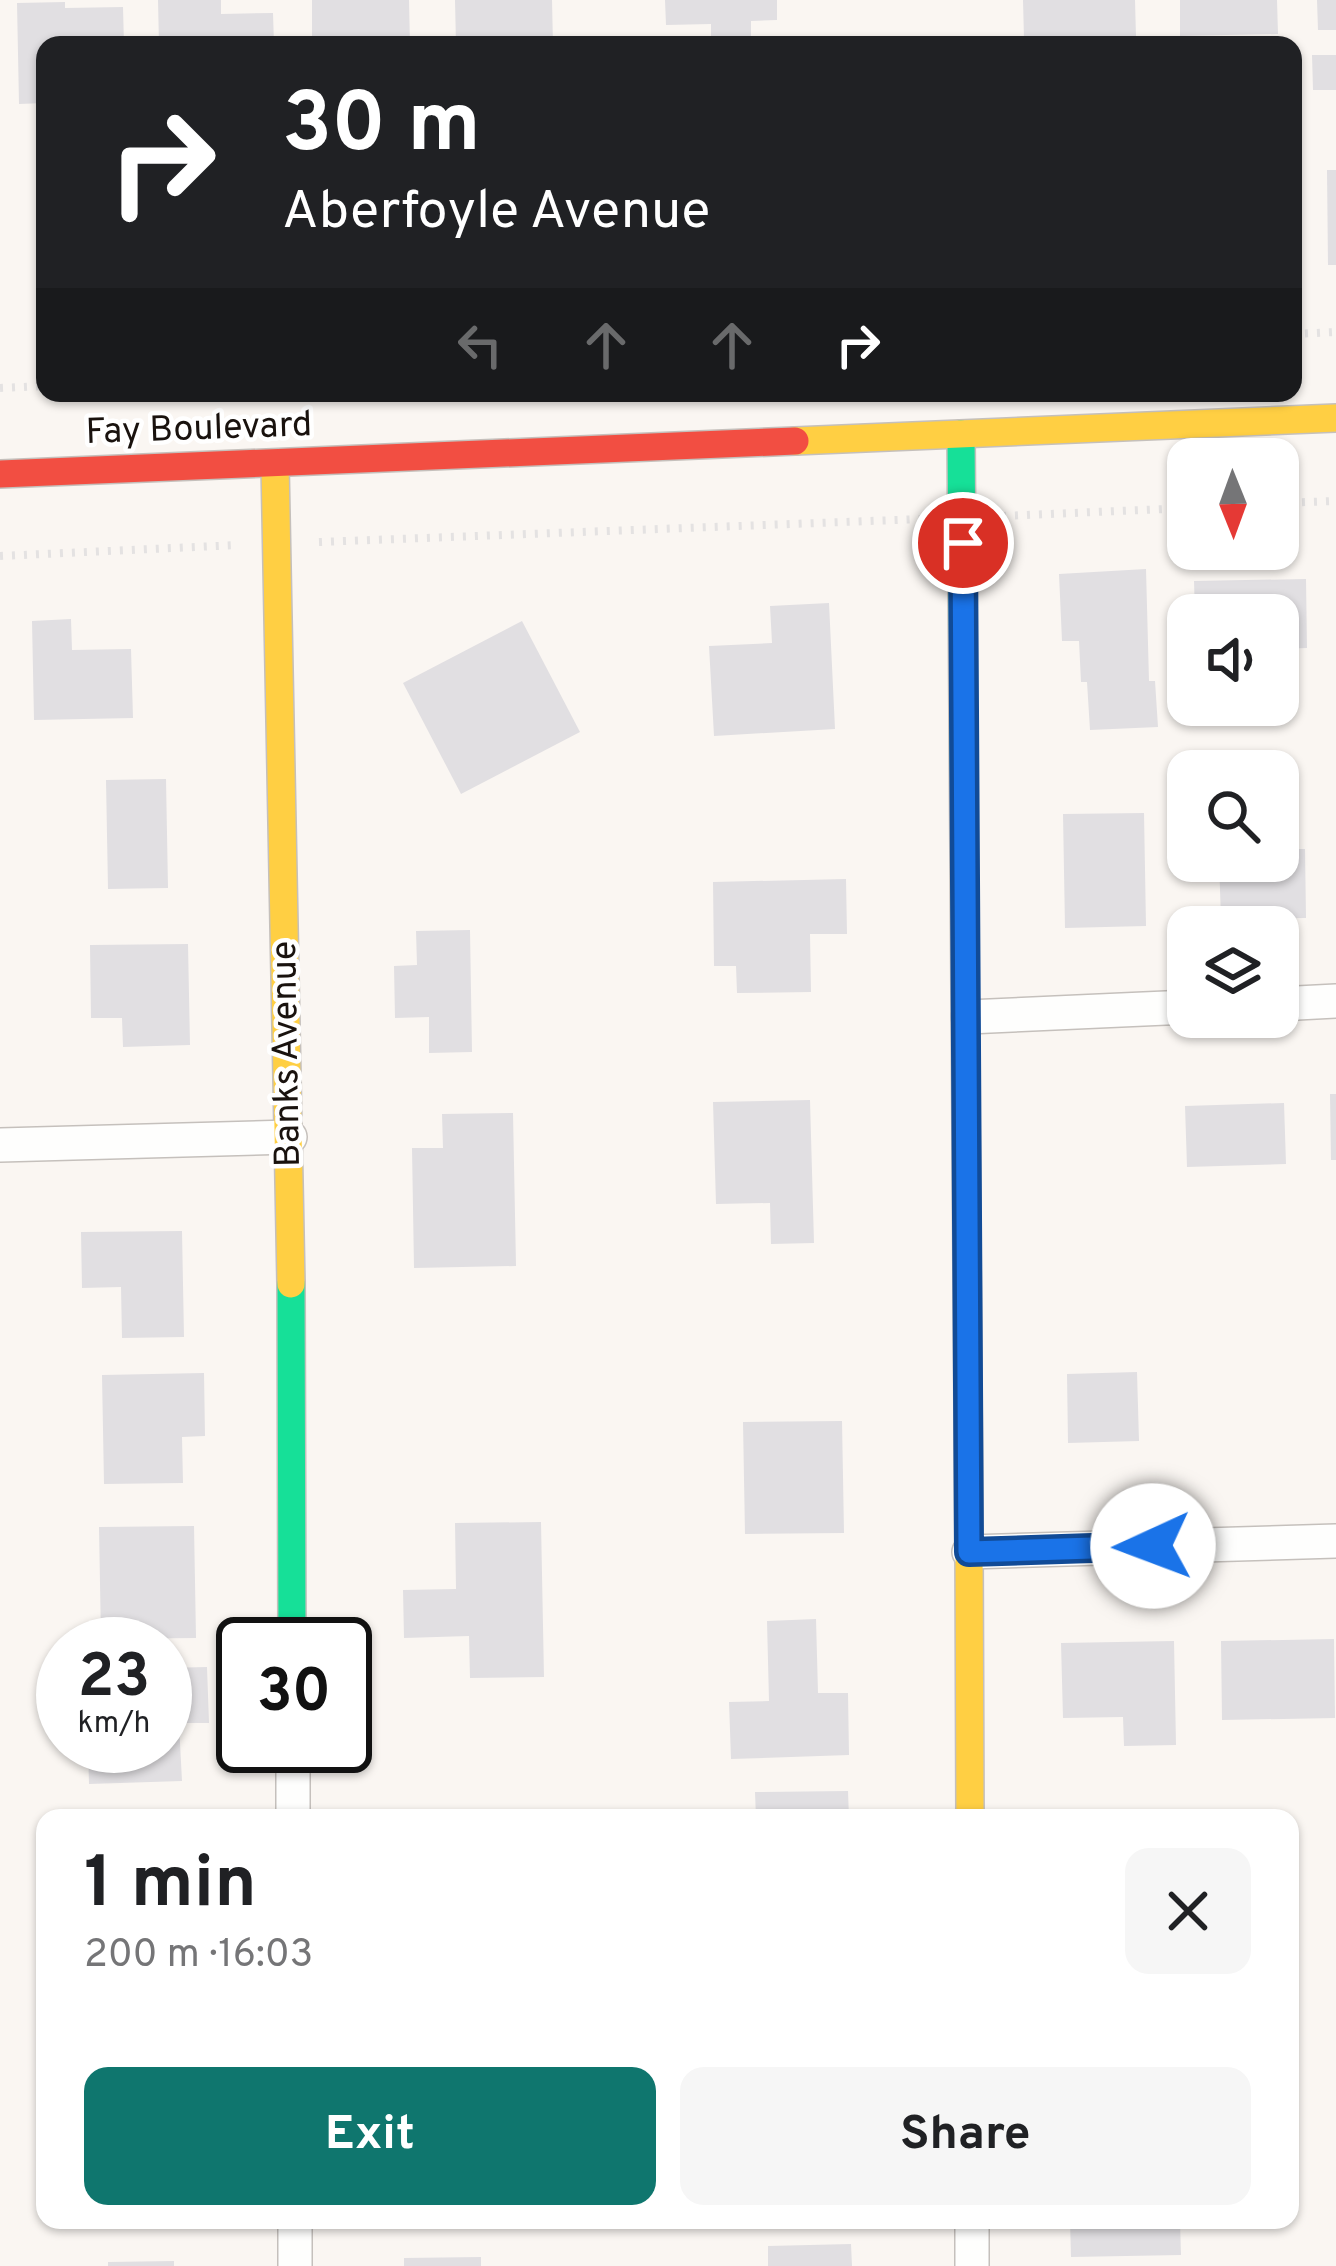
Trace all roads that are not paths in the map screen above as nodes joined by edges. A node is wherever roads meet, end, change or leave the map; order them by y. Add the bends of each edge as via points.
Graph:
1 (1336, 418) edge
2 (962, 434) junction
3 (275, 464) junction
4 (0, 474) edge
5 (1336, 1001) edge
6 (1299, 1003) edge
7 (1167, 1008) edge
8 (968, 1017) junction
9 (290, 1137) junction
10 (0, 1144) edge
11 (1336, 1540) edge
12 (969, 1552) junction
13 (292, 1617) edge
14 (292, 1773) edge
15 (293, 1809) edge
16 (970, 1809) edge
17 (295, 2229) edge
18 (972, 2229) edge
19 (295, 2266) edge
20 (972, 2266) edge

1 - 2 street, Fay Boulevard
2 - 3 street, Fay Boulevard
2 - 8 street
3 - 4 street, Fay Boulevard
3 - 9 street, Banks Avenue
5 - 6 street
7 - 8 street
8 - 12 street
9 - 10 street
9 - 13 street, Banks Avenue
11 - 12 street
12 - 16 street
14 - 15 street
17 - 19 street
18 - 20 street

